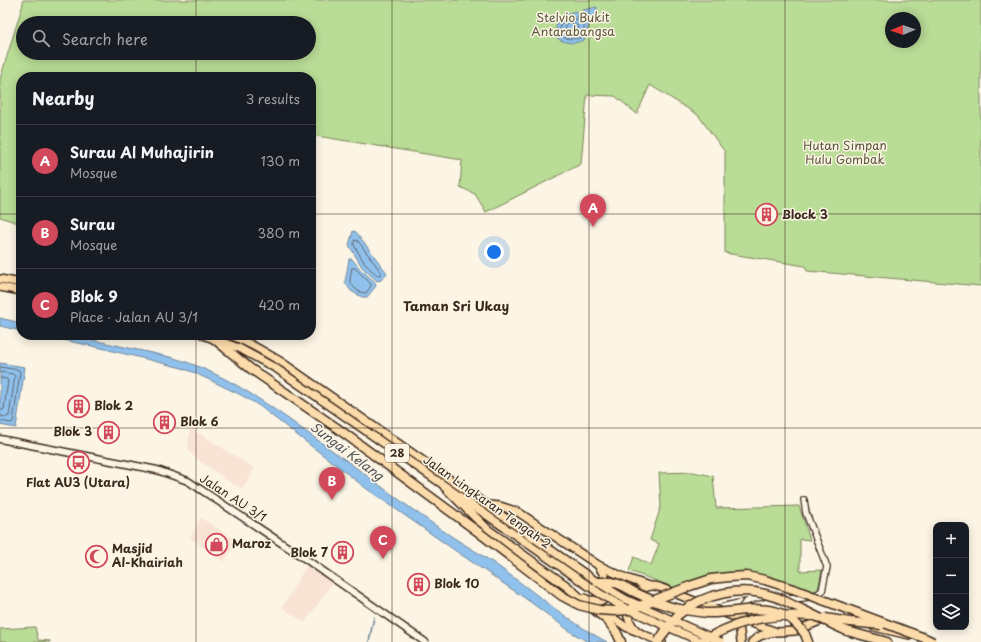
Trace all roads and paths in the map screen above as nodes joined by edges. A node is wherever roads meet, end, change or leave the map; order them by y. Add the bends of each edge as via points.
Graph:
1 (0, 279) edge
2 (16, 282) edge
3 (0, 287) edge
4 (16, 290) edge
5 (215, 340) edge
6 (217, 340) edge
7 (242, 340) edge
8 (0, 439) edge
9 (446, 487) junction
10 (804, 500) dead end
11 (488, 505) junction
12 (598, 565) junction
13 (597, 582) junction
14 (649, 586) junction
15 (568, 587) junction
16 (767, 595) junction
17 (589, 600) junction
18 (707, 605) junction
19 (737, 618) junction
20 (893, 626) junction
21 (637, 632) junction
22 (777, 632) junction
23 (658, 641) edge
24 (425, 642) edge
25 (621, 642) edge
26 (701, 642) edge
27 (722, 642) edge
28 (741, 642) edge
29 (752, 642) edge
30 (808, 642) edge
31 (887, 642) edge
32 (933, 642) edge
33 (938, 642) edge

1 - 2 highway
3 - 4 highway
5 - 20 highway, bridge via 251,369 338,428 562,596 579,605 599,610 629,610 711,579 747,576 796,590
6 - 9 highway, Jalan Lingkaran Tengah 2 / 28 via 239,348 277,369
7 - 11 highway, Jalan Lingkaran Tengah 2 / 28 via 283,363
8 - 24 main road, Jalan AU 3/1 via 157,470 188,481
9 - 15 highway via 488,530
9 - 26 highway, Jalan Lingkaran Tengah 2 / 28, bridge via 599,593 623,607
10 - 16 street via 806,513 827,567 822,590 810,598
11 - 12 highway via 518,512
11 - 13 highway, Jalan Lingkaran Tengah 2 / 28
12 - 14 highway
12 - 17 highway via 610,590 601,601
13 - 27 highway, Jalan Lingkaran Tengah 2 / 28, bridge via 625,599
13 - 30 highway, bridge via 615,583 646,598 681,609 707,613 766,609 779,612 799,625
14 - 18 highway via 659,586
14 - 21 highway via 633,595 628,604 629,621
15 - 17 highway
15 - 25 highway via 608,621
16 - 18 street via 738,597
16 - 19 street via 742,605
17 - 21 highway
18 - 19 highway
19 - 22 highway
19 - 28 highway
20 - 26 highway, bridge via 790,615 735,625
20 - 32 highway, bridge
21 - 23 highway
22 - 29 highway via 764,634
22 - 33 highway via 795,631 832,616
23 - 31 highway, bridge via 666,628 693,605 706,598 736,591 758,592 775,597 847,631

